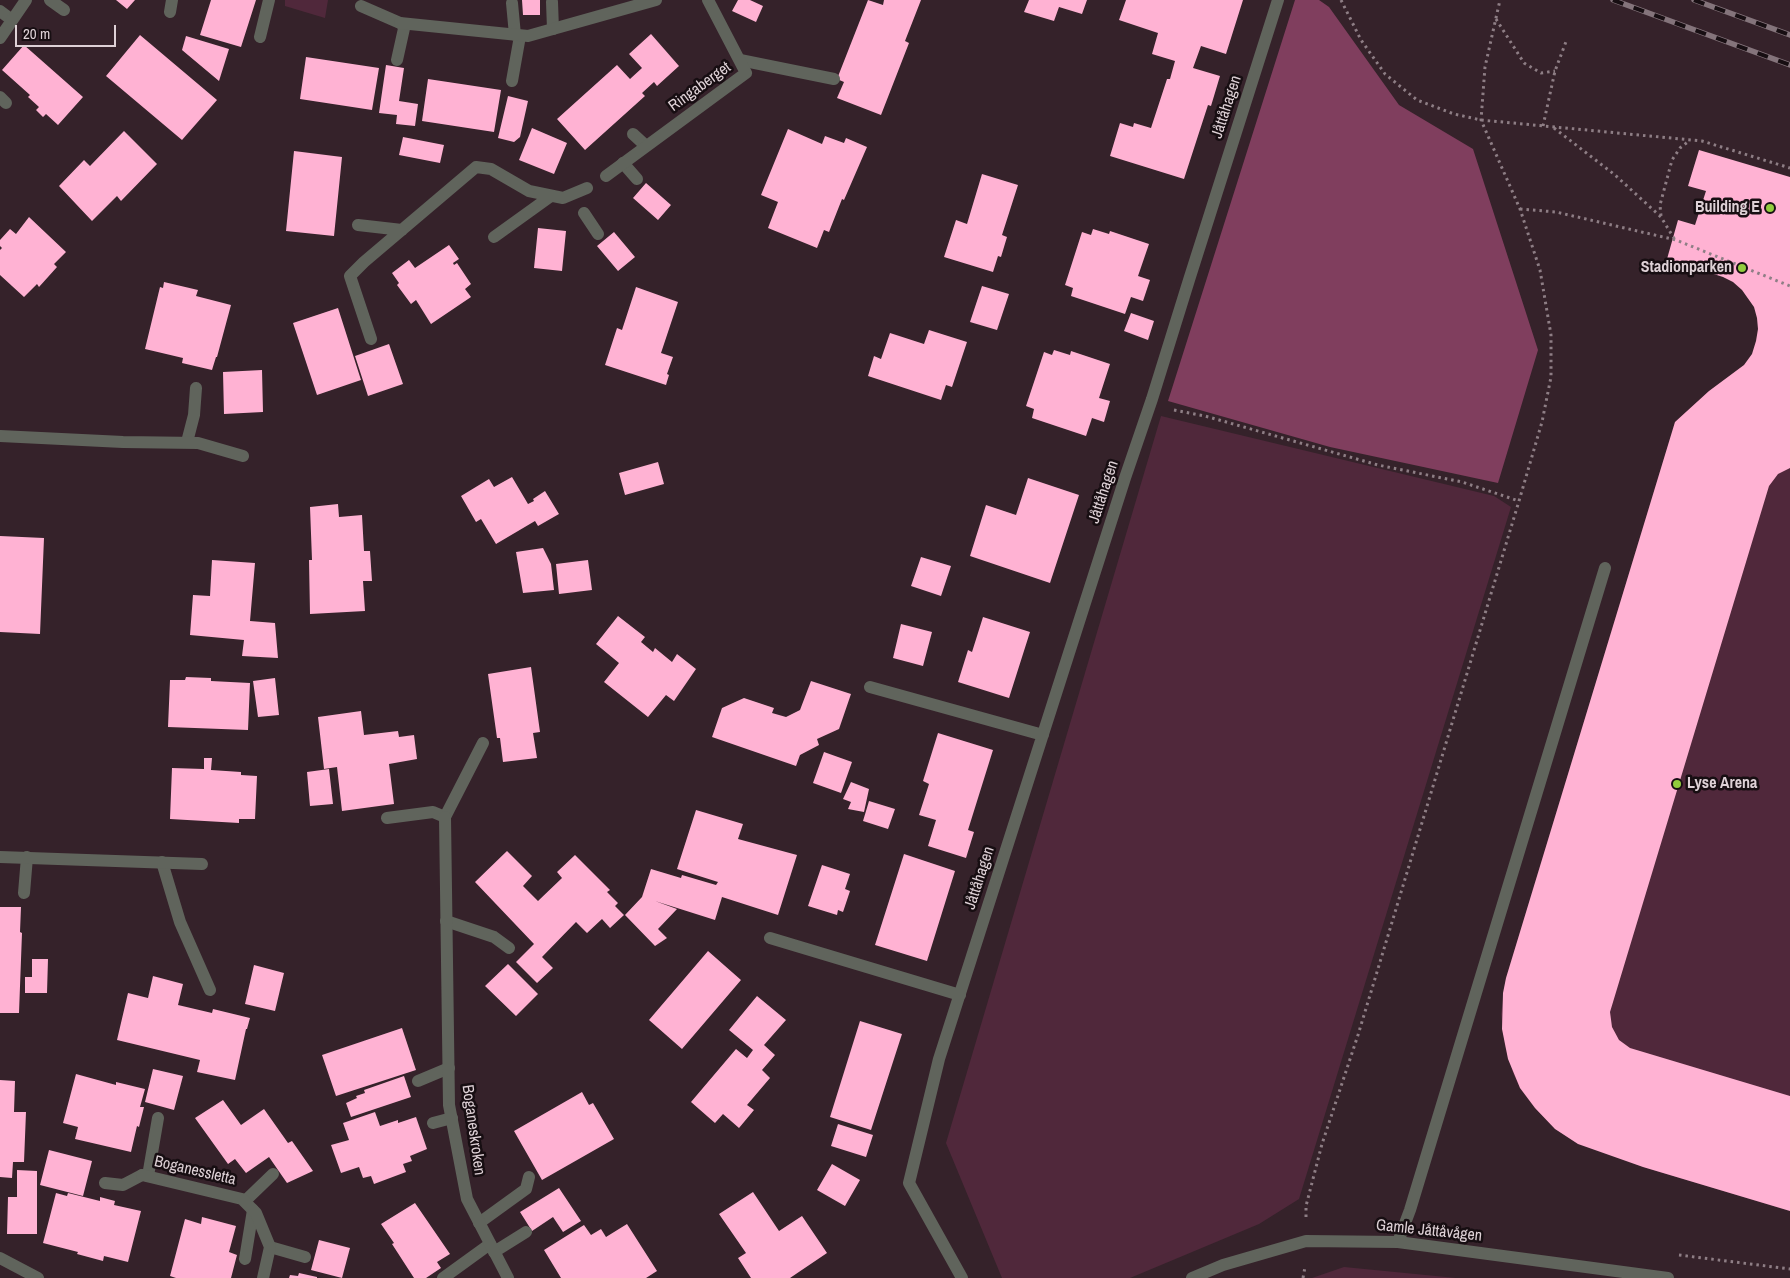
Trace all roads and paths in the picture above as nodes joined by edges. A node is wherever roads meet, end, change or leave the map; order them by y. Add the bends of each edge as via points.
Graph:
1 (26, 0) edge
2 (50, 0) edge
3 (269, 0) edge
4 (656, 0) edge
5 (708, 0) edge
6 (1278, 0) edge
7 (1341, 0) edge
8 (1500, 0) edge
9 (552, 2) dead end
10 (512, 3) dead end
11 (361, 6) dead end
12 (64, 10) dead end
13 (0, 11) edge
14 (1496, 19) junction
15 (12, 20) junction
16 (403, 24) junction
17 (553, 29) junction
18 (518, 36) junction
19 (260, 37) dead end
20 (0, 38) edge
21 (1567, 39) dead end
22 (396, 60) dead end
23 (740, 60) junction
24 (1555, 71) junction
25 (834, 79) dead end
26 (512, 81) dead end
27 (1481, 120) junction
28 (1543, 126) junction
29 (1553, 127) junction
30 (633, 134) dead end
31 (1690, 140) junction
32 (646, 146) junction
33 (623, 163) junction
34 (1790, 168) edge
35 (606, 176) dead end
36 (637, 179) dead end
37 (587, 188) dead end
38 (551, 196) junction
39 (1520, 209) junction
40 (584, 213) dead end
41 (1661, 217) junction
42 (358, 225) dead end
43 (402, 230) junction
44 (598, 234) dead end
45 (494, 237) dead end
46 (1676, 240) junction
47 (1790, 286) edge
48 (371, 339) dead end
49 (196, 388) dead end
50 (1152, 399) junction
51 (0, 436) edge
52 (187, 442) junction
53 (243, 456) dead end
54 (1519, 501) junction
55 (1605, 568) dead end
56 (870, 687) dead end
57 (1043, 735) junction
58 (483, 743) dead end
59 (445, 817) junction
60 (387, 818) dead end
61 (0, 857) edge
62 (27, 857) junction
63 (162, 862) junction
64 (202, 864) dead end
65 (24, 893) dead end
66 (446, 918) junction
67 (770, 938) dead end
68 (509, 948) dead end
69 (210, 990) dead end
70 (960, 994) junction
71 (449, 1068) junction
72 (418, 1081) dead end
73 (158, 1118) dead end
74 (452, 1118) junction
75 (433, 1123) dead end
76 (273, 1174) dead end
77 (145, 1175) junction
78 (529, 1177) dead end
79 (105, 1183) dead end
80 (249, 1206) junction
81 (479, 1223) junction
82 (526, 1232) dead end
83 (1306, 1241) junction
84 (1398, 1242) junction
85 (270, 1247) junction
86 (492, 1248) junction
87 (305, 1257) dead end
88 (0, 1258) edge
89 (245, 1259) dead end
90 (1306, 1264) dead end
91 (38, 1278) edge
92 (263, 1278) edge
93 (442, 1278) edge
94 (508, 1278) edge
95 (962, 1278) edge
96 (1192, 1278) edge
97 (1303, 1278) edge
98 (1668, 1278) edge

1 - 15 street
2 - 12 street
3 - 19 street
4 - 17 street
5 - 23 street, Ringaberget
6 - 50 street, Jåttåhagen
7 - 27 path via 1361,40 1385,74 1417,100
8 - 14 path
9 - 17 street
10 - 18 street
11 - 16 street
13 - 15 street
14 - 24 path via 1524,63 1541,73
14 - 27 path via 1485,67
15 - 20 street
16 - 18 street
16 - 22 street
17 - 18 street
18 - 26 street
21 - 24 path
23 - 25 street
23 - 32 street, Ringaberget via 746,73
24 - 28 path
27 - 28 path
27 - 39 path
28 - 29 path
29 - 31 path
29 - 41 path via 1615,175
30 - 32 street
31 - 34 path
31 - 41 path via 1672,160 1660,205
32 - 33 street, Ringaberget
33 - 35 street, Ringaberget
33 - 36 street
37 - 38 street via 563,198
38 - 43 street via 529,191 491,169 476,167
38 - 45 street
39 - 46 path via 1556,212
39 - 54 path via 1540,270 1551,335 1551,377 1542,422
40 - 44 street
41 - 46 path
42 - 43 street
43 - 48 street via 350,276
46 - 47 path
49 - 52 street
50 - 54 path via 1167,408 1378,465 1462,482
50 - 57 street, Jåttåhagen
51 - 52 street
52 - 53 street
54 - 83 path via 1322,1144 1306,1206
55 - 84 street
56 - 57 street
57 - 70 street, Jåttåhagen
58 - 59 street
59 - 60 street via 433,812
59 - 66 street, Boganeskroken
61 - 62 street
62 - 63 street
62 - 65 street
63 - 64 street
63 - 69 street via 180,922
66 - 68 street via 494,937
66 - 71 street, Boganeskroken
67 - 70 street
70 - 95 street, Jåttåhagen via 939,1059 909,1183
71 - 72 street
71 - 74 street, Boganeskroken
73 - 77 street
74 - 75 street
74 - 81 street, Boganeskroken via 467,1199
76 - 80 street
77 - 79 street via 123,1185
77 - 80 street, Boganessletta via 242,1199
78 - 81 street via 526,1189
80 - 85 street via 256,1213
80 - 89 street
81 - 86 street, Boganeskroken
82 - 86 street
83 - 84 street, Gamle Jåttåvågen
83 - 96 street, Gamle Jåttåvågen via 1223,1265
84 - 98 street, Gamle Jåttåvågen
85 - 87 street
85 - 92 street
86 - 93 street
86 - 94 street, Boganeskroken
88 - 91 street
90 - 97 path

